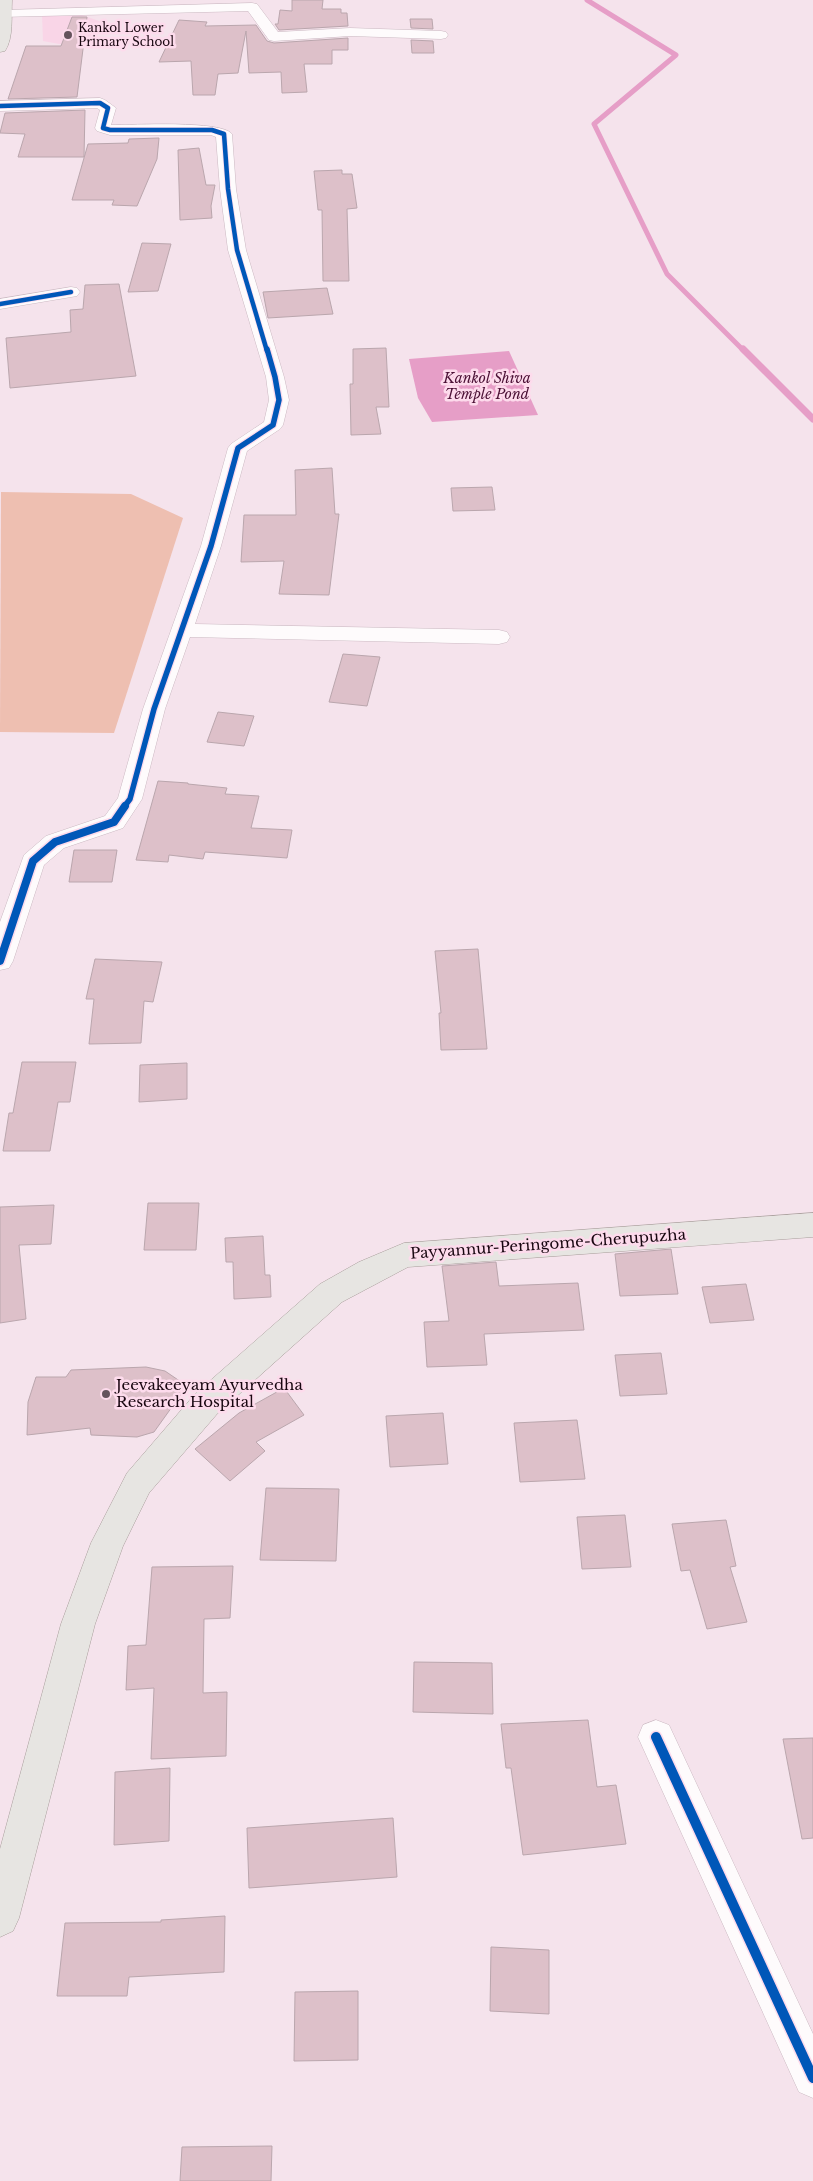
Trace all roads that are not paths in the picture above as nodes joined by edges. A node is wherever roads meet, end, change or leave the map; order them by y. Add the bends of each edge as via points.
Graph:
1 (253, 3) edge
2 (5, 7) edge
3 (441, 35) dead end
4 (1, 40) edge
5 (0, 106) edge
6 (71, 292) dead end
7 (0, 304) edge
8 (181, 630) junction
9 (499, 637) dead end
10 (0, 961) edge
11 (813, 1225) edge
12 (656, 1737) dead end
13 (0, 1918) edge
14 (813, 2078) edge

1 - 2 street
1 - 3 street via 274,37 350,32
2 - 4 main road
5 - 8 street via 100,103 108,108 103,128 110,130 212,130 224,134 237,250 275,377 278,400 273,425 238,448 211,546
6 - 7 street
8 - 9 street
8 - 10 street via 154,709 130,799 114,822 55,842 33,861
11 - 13 main road, Payyannur-Peringome-Cherupuzha via 404,1255 331,1293 206,1404 138,1483 108,1543 78,1624
12 - 14 street

